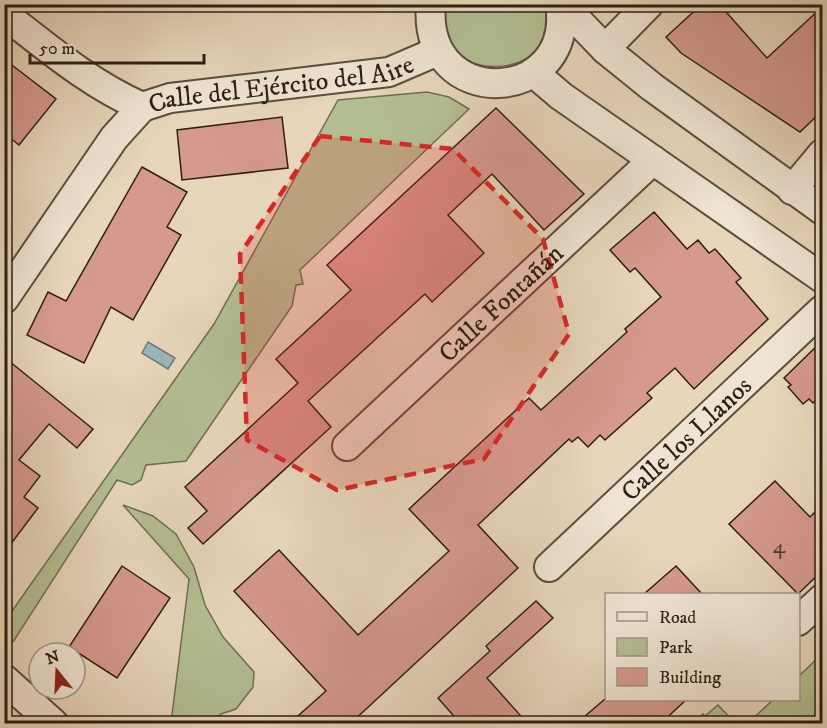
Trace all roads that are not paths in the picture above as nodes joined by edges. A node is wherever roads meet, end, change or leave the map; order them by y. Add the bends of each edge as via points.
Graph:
1 (431, 4) edge
2 (649, 4) edge
3 (561, 7) edge
4 (4, 14) edge
5 (605, 50) junction
6 (438, 51) junction
7 (534, 73) junction
8 (142, 107) junction
9 (822, 154) edge
10 (653, 160) junction
11 (792, 190) junction
12 (822, 210) edge
13 (822, 278) edge
14 (4, 299) edge
15 (822, 310) edge
16 (347, 446) dead end
17 (549, 567) dead end
18 (822, 598) edge
19 (800, 619) edge
20 (4, 679) edge
21 (54, 723) edge

1 - 6 street via 430,25
2 - 5 street
3 - 5 street
3 - 7 street via 561,30 555,47
4 - 8 street, Calle del Ejército del Aire via 106,91
5 - 11 street
6 - 7 street via 447,63 475,82 515,83
6 - 8 street, Calle del Ejército del Aire via 389,72 170,98
7 - 10 street
8 - 14 street via 114,138
9 - 11 street
10 - 13 street
10 - 16 street, Calle Fontañán
11 - 12 street
15 - 17 street, Calle los Llanos
18 - 19 street
20 - 21 street

